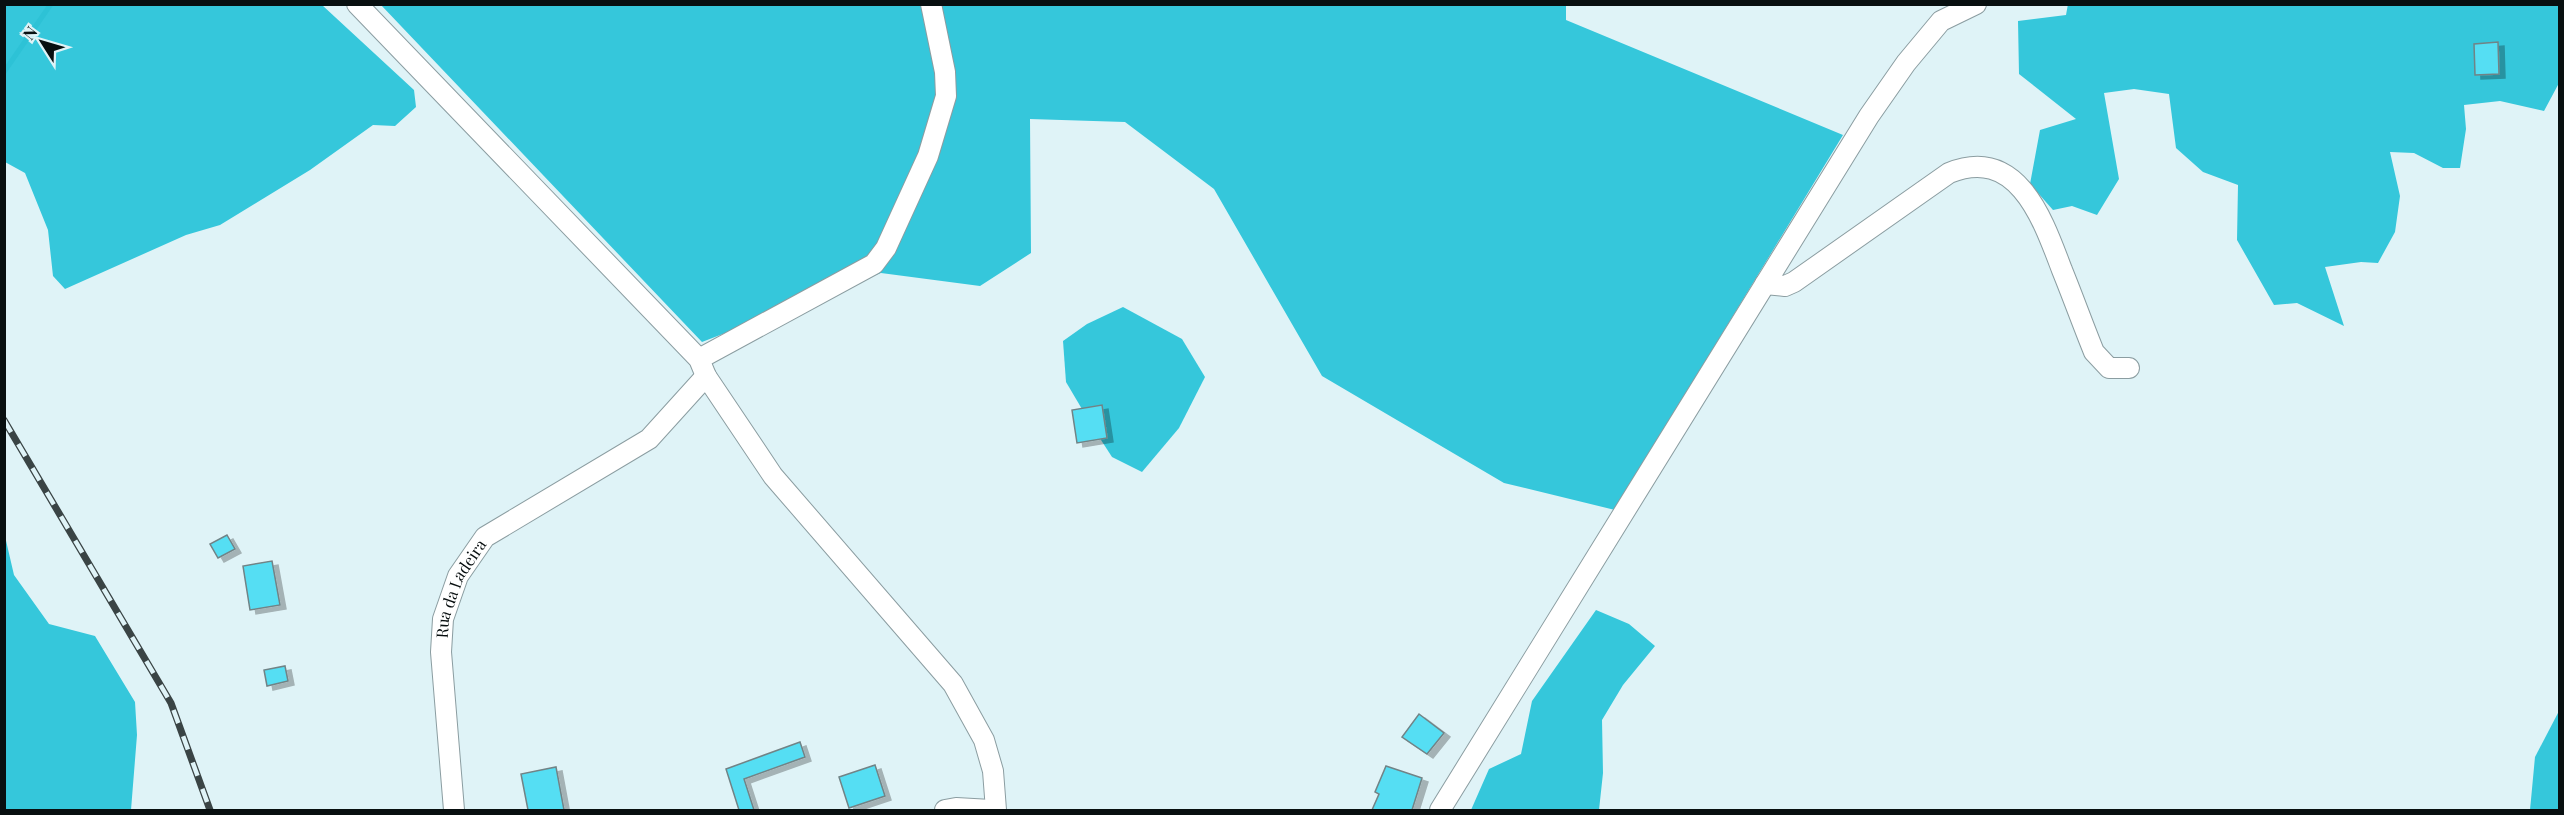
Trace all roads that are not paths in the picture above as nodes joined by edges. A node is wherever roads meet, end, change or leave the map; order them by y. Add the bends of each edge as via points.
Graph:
1 (357, 4) edge
2 (931, 4) edge
3 (1976, 4) edge
4 (1940, 13) edge
5 (1765, 284) junction
6 (703, 368) junction
7 (2129, 368) dead end
8 (454, 810) edge
9 (945, 810) edge
10 (991, 810) edge
11 (996, 810) edge
12 (1440, 810) edge

1 - 6 street
2 - 6 street, Rua da Ladeira via 946,96 928,156 886,248 873,264
3 - 4 street
4 - 5 street via 1869,116
5 - 7 street via 1785,286 1794,282 1948,173 1976,167 1992,170 2019,186 2043,217 2094,352 2109,368
5 - 12 street
6 - 8 street, Rua da Ladeira via 649,439 485,537 458,576 443,619 441,652
6 - 11 street via 773,476 953,684 984,740 993,771
9 - 10 street

